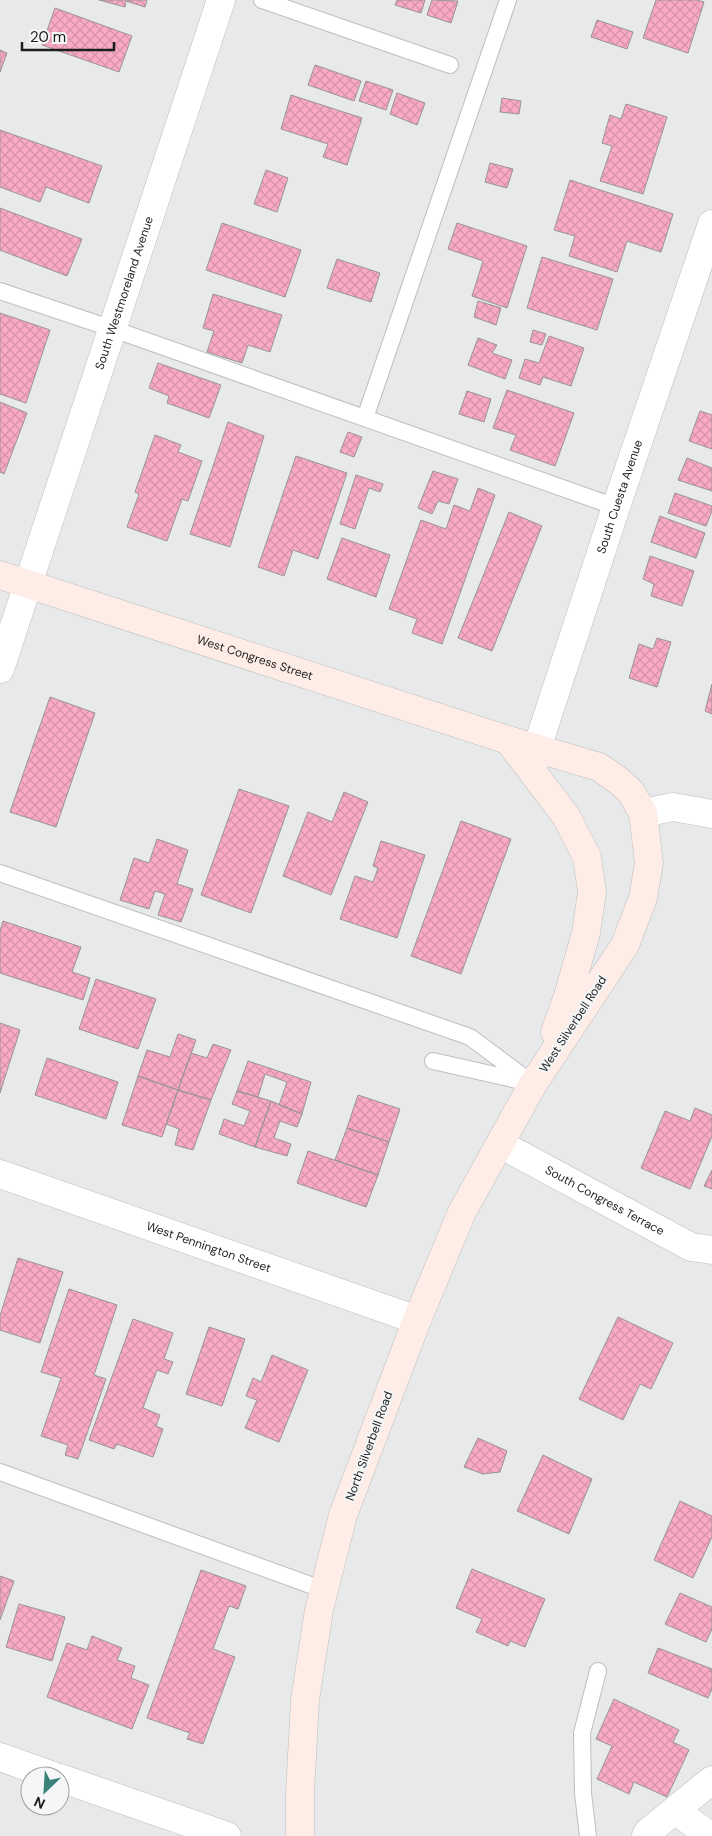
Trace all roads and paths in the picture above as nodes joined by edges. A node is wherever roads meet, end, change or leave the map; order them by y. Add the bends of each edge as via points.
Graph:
1 (222, 0) edge
2 (262, 0) edge
3 (508, 0) edge
4 (450, 65) dead end
5 (712, 224) edge
6 (0, 291) edge
7 (113, 329) junction
8 (365, 418) junction
9 (616, 507) junction
10 (0, 575) edge
11 (29, 585) junction
12 (0, 669) edge
13 (508, 740) joint
14 (535, 760) junction
15 (642, 813) junction
16 (712, 814) edge
17 (0, 873) edge
18 (433, 1061) dead end
19 (534, 1084) junction
20 (500, 1144) junction
21 (0, 1174) edge
22 (712, 1250) edge
23 (417, 1320) junction
24 (0, 1472) edge
25 (324, 1590) junction
26 (598, 1671) dead end
27 (0, 1758) edge
28 (24, 1766) edge
29 (712, 1780) edge
30 (70, 1781) edge
31 (675, 1810) junction
32 (227, 1836) edge
33 (300, 1836) edge
34 (588, 1836) edge
35 (646, 1836) edge
36 (710, 1836) edge

1 - 7 street, South Westmoreland Avenue
2 - 4 lane
3 - 8 lane
5 - 9 street, South Cuesta Avenue
6 - 7 lane
7 - 8 lane
7 - 11 street, South Westmoreland Avenue
8 - 9 lane
9 - 14 street, South Cuesta Avenue
10 - 11 main road, West Congress Street
11 - 12 street, South Westmoreland Avenue
11 - 13 main road, West Congress Street
13 - 14 main road, West Silverbell Road
14 - 15 main road, West Silverbell Road via 599,767 631,792
14 - 19 main road, West Silverbell Road via 587,858 592,892 586,933 568,996
15 - 16 street via 673,807
15 - 19 main road, West Silverbell Road via 649,863 643,898 625,945
17 - 19 lane via 470,1037
18 - 19 lane
19 - 20 main road, North Silverbell Road
20 - 22 street, South Congress Terrace via 692,1247
20 - 23 main road, North Silverbell Road via 462,1212
21 - 23 street, West Pennington Street
23 - 25 main road, North Silverbell Road via 343,1515
24 - 25 lane
25 - 33 main road, North Silverbell Road via 305,1700
26 - 34 lane via 582,1733
27 - 28 street
29 - 31 street
30 - 32 street
31 - 35 street
31 - 36 street

